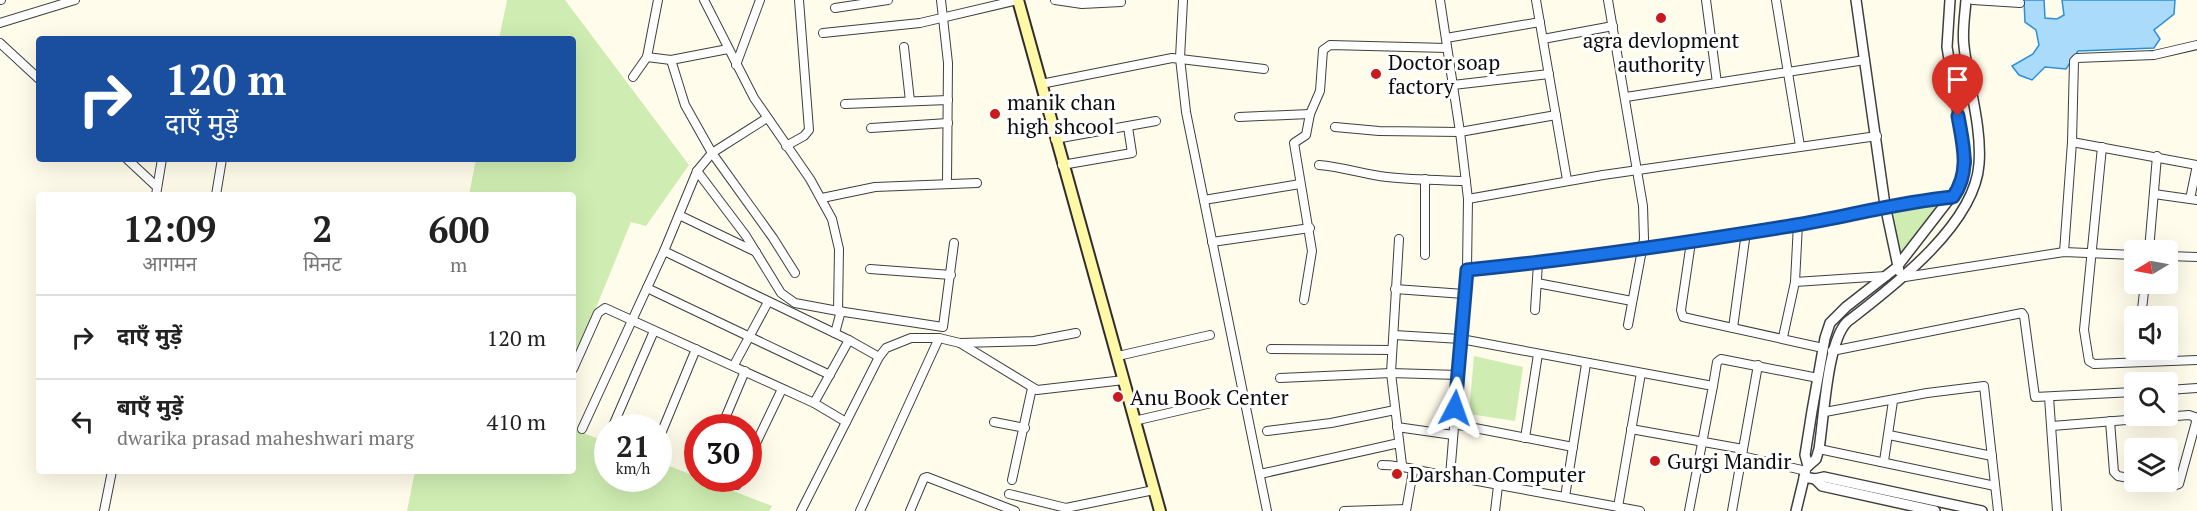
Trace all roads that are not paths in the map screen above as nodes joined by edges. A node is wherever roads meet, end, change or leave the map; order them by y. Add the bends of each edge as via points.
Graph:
1 (75, 0) edge
2 (658, 0) edge
3 (704, 0) edge
4 (760, 0) edge
5 (800, 0) edge
6 (888, 0) edge
7 (941, 0) edge
8 (1018, 0) edge
9 (1055, 0) edge
10 (1183, 0) edge
11 (1440, 0) edge
12 (1536, 0) edge
13 (1608, 0) edge
14 (1706, 0) edge
15 (1776, 0) edge
16 (1856, 0) edge
17 (1950, 0) edge
18 (1966, 0) edge
19 (1973, 0) edge
20 (1121, 2) dead end
21 (2020, 3) dead end
22 (835, 8) dead end
23 (943, 18) junction
24 (1540, 22) junction
25 (0, 23) edge
26 (1613, 26) junction
27 (823, 33) dead end
28 (1446, 38) junction
29 (1543, 39) junction
30 (0, 43) edge
31 (2197, 45) edge
32 (904, 47) dead end
33 (1447, 48) junction
34 (728, 49) junction
35 (647, 57) junction
36 (1185, 59) junction
37 (671, 60) junction
38 (1865, 60) junction
39 (736, 65) junction
40 (1264, 69) dead end
41 (1788, 72) junction
42 (1549, 74) junction
43 (36, 76) edge
44 (633, 77) dead end
45 (1717, 83) junction
46 (1041, 84) junction
47 (1453, 85) junction
48 (1626, 97) junction
49 (948, 100) junction
50 (910, 102) junction
51 (845, 104) dead end
52 (1310, 114) junction
53 (1556, 115) junction
54 (1239, 117) dead end
55 (766, 118) junction
56 (1156, 121) dead end
57 (948, 123) junction
58 (1128, 127) junction
59 (1335, 127) dead end
60 (871, 128) dead end
61 (1460, 132) junction
62 (1877, 136) junction
63 (1055, 139) junction
64 (2072, 142) junction
65 (786, 146) junction
66 (1800, 146) junction
67 (2102, 147) junction
68 (712, 153) junction
69 (2157, 156) junction
70 (130, 162) edge
71 (161, 162) edge
72 (222, 162) edge
73 (1062, 165) junction
74 (1319, 165) dead end
75 (2197, 165) edge
76 (697, 171) junction
77 (1637, 171) junction
78 (1425, 179) junction
79 (1567, 180) junction
80 (1466, 181) junction
81 (947, 183) junction
82 (977, 183) dead end
83 (1300, 184) junction
84 (156, 191) edge
85 (216, 192) edge
86 (2154, 194) junction
87 (1953, 197) junction
88 (822, 198) junction
89 (1467, 199) junction
90 (1204, 200) junction
91 (2194, 200) edge
92 (1885, 206) junction
93 (679, 215) junction
94 (1798, 224) junction
95 (1310, 228) junction
96 (1746, 232) junction
97 (1399, 239) dead end
98 (2150, 240) edge
99 (1212, 242) junction
100 (1691, 242) junction
101 (954, 243) dead end
102 (1641, 250) junction
103 (664, 251) junction
104 (757, 252) junction
105 (2064, 252) junction
106 (2093, 252) junction
107 (2124, 254) edge
108 (1425, 255) dead end
109 (2178, 256) edge
110 (2197, 256) edge
111 (1538, 263) junction
112 (1896, 268) junction
113 (870, 269) dead end
114 (1467, 270) junction
115 (795, 273) dead end
116 (951, 275) junction
117 (1887, 276) junction
118 (1905, 277) junction
119 (1795, 282) junction
120 (1537, 283) junction
121 (647, 288) junction
122 (1395, 289) junction
123 (1464, 294) junction
124 (1304, 300) dead end
125 (1632, 301) junction
126 (768, 302) junction
127 (1535, 310) dead end
128 (840, 311) junction
129 (631, 320) junction
130 (1628, 325) dead end
131 (1733, 328) junction
132 (654, 331) junction
133 (835, 333) junction
134 (1077, 333) dead end
135 (1210, 335) dead end
136 (1394, 335) junction
137 (748, 337) junction
138 (1783, 337) junction
139 (939, 338) junction
140 (1461, 339) junction
141 (849, 340) junction
142 (960, 343) junction
143 (696, 349) junction
144 (1271, 349) dead end
145 (1392, 350) junction
146 (1828, 350) junction
147 (1538, 354) junction
148 (1118, 356) junction
149 (879, 357) junction
150 (2197, 360) edge
151 (576, 362) edge
152 (1586, 364) junction
153 (734, 365) junction
154 (1758, 365) junction
155 (745, 371) junction
156 (1641, 372) junction
157 (1391, 373) junction
158 (830, 375) junction
159 (1458, 375) junction
160 (1280, 378) dead end
161 (1818, 378) junction
162 (1124, 380) junction
163 (1713, 386) junction
164 (1032, 388) junction
165 (2197, 388) edge
166 (782, 389) junction
167 (2178, 389) edge
168 (2124, 393) edge
169 (2049, 397) junction
170 (1893, 400) junction
171 (1216, 402) dead end
172 (814, 403) junction
173 (1395, 410) junction
174 (1825, 412) junction
175 (618, 414) edge
176 (669, 414) edge
177 (727, 414) edge
178 (1134, 421) junction
179 (2110, 421) junction
180 (846, 422) junction
181 (994, 422) dead end
182 (1454, 424) junction
183 (2052, 426) junction
184 (1397, 427) junction
185 (1025, 428) junction
186 (582, 429) dead end
187 (1631, 429) junction
188 (762, 431) edge
189 (1267, 431) dead end
190 (1453, 435) junction
191 (1889, 435) junction
192 (1525, 438) junction
193 (1702, 442) junction
194 (1399, 443) junction
195 (1573, 447) junction
196 (1819, 449) junction
197 (1743, 453) junction
198 (1992, 456) junction
199 (1884, 461) junction
200 (1382, 465) dead end
201 (1402, 465) junction
202 (1413, 471) junction
203 (1806, 471) junction
204 (111, 474) edge
205 (1260, 474) junction
206 (1450, 476) junction
207 (2124, 477) edge
208 (1815, 479) junction
209 (1012, 480) dead end
210 (2178, 484) edge
211 (1498, 486) junction
212 (1995, 486) junction
213 (1154, 490) junction
214 (1009, 494) dead end
215 (1565, 497) junction
216 (1618, 507) junction
217 (1406, 510) edge
218 (104, 511) edge
219 (801, 511) edge
220 (860, 511) edge
221 (910, 511) edge
222 (1015, 511) edge
223 (1160, 511) edge
224 (1267, 511) edge
225 (1344, 511) edge
226 (1495, 511) edge
227 (1640, 511) edge
228 (1689, 511) edge
229 (1732, 511) edge
230 (1796, 511) edge
231 (1935, 511) edge
232 (1982, 511) edge
233 (1998, 511) edge
234 (2057, 511) edge

1 - 25 street
2 - 35 street
3 - 34 street
4 - 39 street
5 - 65 street via 809,130
6 - 22 street
7 - 23 street
8 - 23 street
8 - 46 main road
9 - 20 street via 1082,4
10 - 36 street
11 - 28 street
12 - 24 street
13 - 26 street
14 - 45 street
15 - 41 street
16 - 38 street
17 - 87 street via 1947,47 1965,162 1961,184
18 - 118 street via 1964,44 1978,173 1962,212
19 - 21 street
23 - 27 street
23 - 49 street
24 - 28 street
24 - 29 street
26 - 29 street
26 - 48 street
28 - 33 street
29 - 42 street
30 - 43 street
31 - 64 street via 2154,55 2075,59
32 - 50 street
33 - 47 street
33 - 52 street via 1327,46 1323,50 1320,91
34 - 37 street
34 - 39 street
35 - 37 street
35 - 44 street
36 - 40 street
36 - 46 street
36 - 90 street via 1186,112
37 - 68 street via 685,105
38 - 41 street
38 - 62 street
39 - 55 street
41 - 45 street
41 - 66 street
42 - 47 street
42 - 53 street
45 - 48 street
46 - 63 main road
47 - 61 street
48 - 77 street
49 - 50 street
49 - 57 street
50 - 51 street
52 - 54 street
52 - 83 street via 1306,135 1294,143
53 - 61 street
53 - 79 street
55 - 65 street
55 - 68 street
56 - 58 street
57 - 60 street
57 - 81 street
58 - 63 street
58 - 73 street via 1132,153
59 - 61 street
61 - 80 street
62 - 66 street
62 - 92 street
63 - 73 main road
64 - 67 street
64 - 105 street
65 - 88 street
66 - 77 street
67 - 69 street
67 - 106 street
68 - 76 street
68 - 115 street
69 - 75 street
69 - 86 street
70 - 84 street
71 - 84 street
72 - 85 street
73 - 148 main road
74 - 78 street
75 - 91 street
76 - 93 street
76 - 104 street
77 - 79 street
77 - 102 street via 1643,206
78 - 80 street
78 - 108 street
79 - 89 street
80 - 89 street
81 - 82 street
81 - 88 street via 875,187
83 - 90 street
83 - 95 street
86 - 91 street
86 - 98 street
87 - 92 street
87 - 112 street
88 - 128 street via 839,249
89 - 114 street
90 - 99 street
92 - 94 street
92 - 112 street
93 - 103 street
93 - 104 street
94 - 96 street
94 - 119 street
95 - 99 street
95 - 124 street via 1312,251
96 - 100 street
96 - 131 street
97 - 122 street
99 - 205 street
100 - 102 street
100 - 131 street via 1681,314
101 - 116 street
102 - 111 street
102 - 125 street
103 - 121 street
103 - 126 street
104 - 128 street via 788,300
105 - 106 street
105 - 118 street
106 - 107 street
106 - 150 street via 2084,330 2090,363
109 - 110 street
111 - 114 street
111 - 120 street
112 - 117 street
112 - 118 street
113 - 116 street
114 - 123 street
116 - 128 street via 943,327
117 - 119 street
117 - 146 street via 1834,318
118 - 146 street via 1843,326
119 - 138 street
120 - 125 street
120 - 127 street
121 - 129 street
121 - 137 street
122 - 123 street
122 - 136 street
123 - 140 street
125 - 130 street
126 - 133 street
126 - 137 street
128 - 133 street
129 - 132 street
129 - 151 street via 601,308
129 - 186 street
131 - 138 street
132 - 143 street
132 - 175 street
133 - 141 street
134 - 142 street via 1034,341
135 - 148 street
136 - 140 street
136 - 145 street
137 - 153 street
137 - 158 street
138 - 146 street
139 - 142 street
139 - 149 street via 911,338 886,348
139 - 220 street
140 - 147 street
140 - 159 street
141 - 149 street
141 - 158 street
142 - 164 street
143 - 153 street
143 - 176 street
144 - 145 street
145 - 157 street
146 - 161 street
146 - 169 street via 2022,313 2035,396
146 - 174 street
147 - 152 street
147 - 192 street
148 - 162 main road
149 - 180 street
152 - 156 street
152 - 195 street
153 - 155 street
154 - 161 street
154 - 163 street via 1720,359
154 - 197 street
155 - 166 street
155 - 177 street
156 - 163 street
156 - 187 street
157 - 159 street
157 - 160 street
157 - 173 street
158 - 172 street
159 - 182 street
161 - 203 street via 1805,455
162 - 164 street
162 - 178 main road
163 - 193 street
164 - 185 street
165 - 167 street
166 - 172 street
166 - 188 street
168 - 169 street
169 - 183 street
170 - 174 street
170 - 191 street
170 - 198 street via 1984,387
171 - 178 street
172 - 180 street
173 - 184 street
173 - 189 street
174 - 196 street
178 - 213 main road
179 - 183 street
179 - 207 street via 2114,472
179 - 210 street via 2195,417
180 - 219 street
181 - 185 street
182 - 190 street
182 - 192 street
183 - 234 street
184 - 190 street
184 - 194 street
185 - 209 street
187 - 193 street
187 - 216 street
190 - 206 street
191 - 198 street
191 - 199 street
192 - 195 street
193 - 197 street
193 - 228 street
194 - 201 street
194 - 205 street
195 - 215 street
196 - 199 street
196 - 203 street
197 - 203 street
197 - 229 street
198 - 212 street
199 - 212 street
200 - 201 street
201 - 202 street
202 - 206 street
202 - 217 street
203 - 208 street
203 - 230 street
204 - 218 street
205 - 224 street
206 - 211 street
208 - 231 street via 1822,486
208 - 232 street via 1824,477
211 - 215 street
211 - 226 street
212 - 233 street
213 - 214 street via 1061,509
213 - 223 main road
215 - 216 street
216 - 227 street
217 - 225 street
221 - 222 street via 925,477

